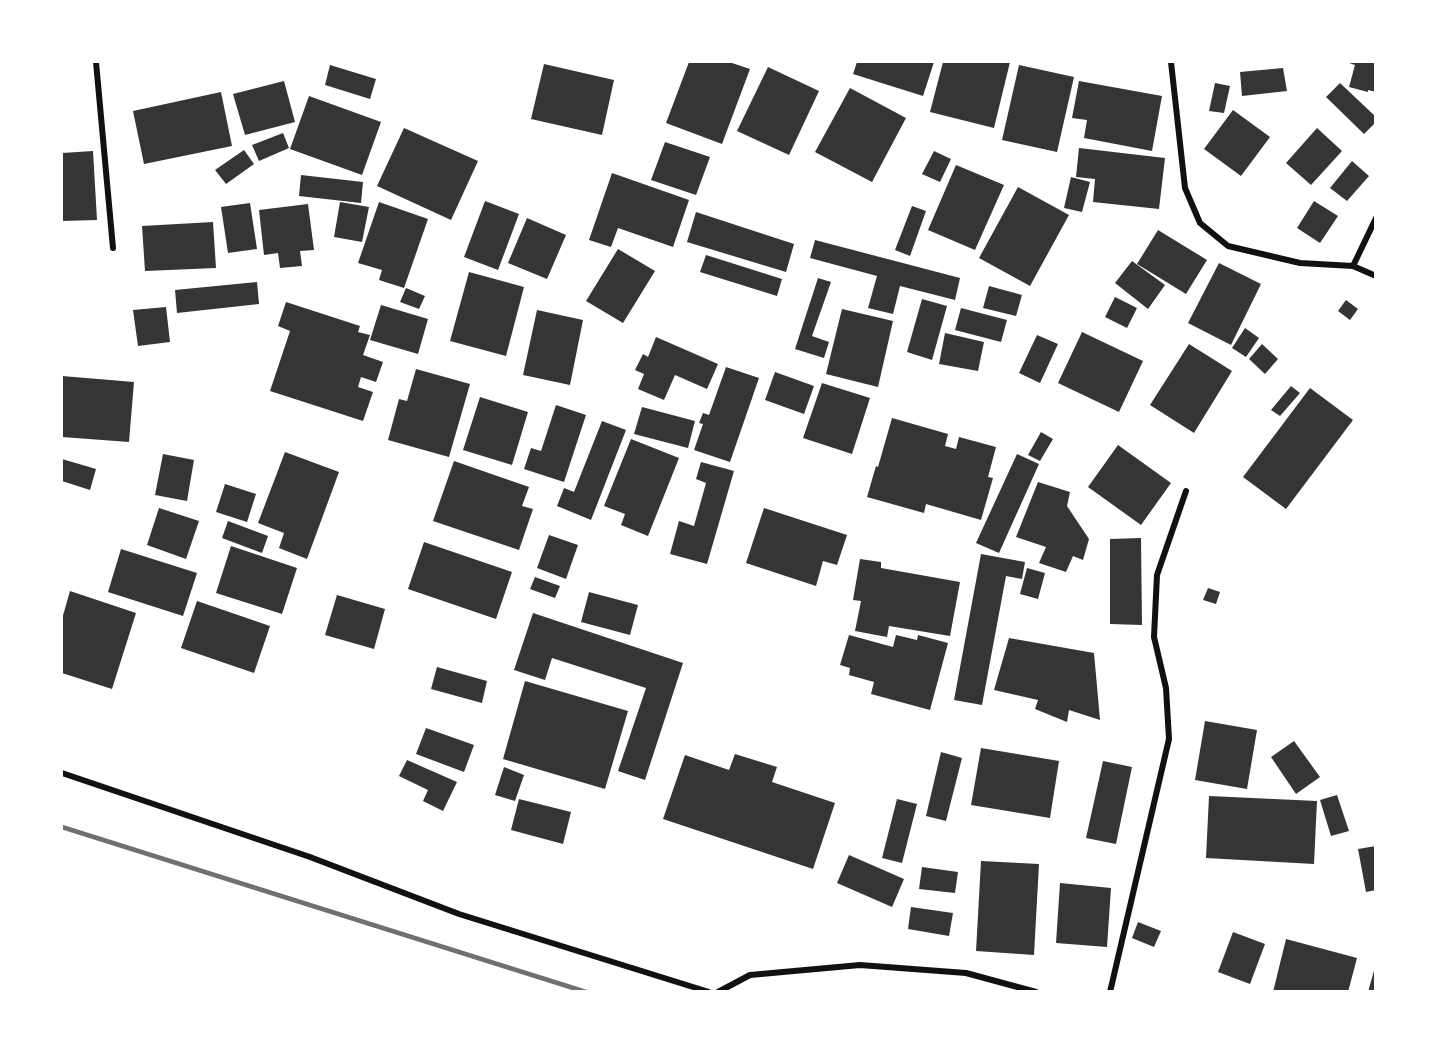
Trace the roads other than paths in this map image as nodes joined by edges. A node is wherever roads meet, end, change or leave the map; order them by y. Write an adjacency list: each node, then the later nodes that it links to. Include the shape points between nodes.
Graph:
1 (96, 62): 4 (street)
2 (1171, 62): 5 (street, via 1185,188 1200,223 1228,246 1300,263)
3 (1376, 218): 5 (street)
4 (113, 248)
5 (1353, 266): 6 (street)
6 (1376, 276)
7 (1186, 491): 12 (street, via 1157,575 1154,636 1167,688 1169,738)
8 (62, 773): 9 (street, via 310,857 459,914)
9 (709, 992)
10 (718, 992): 11 (street, via 750,975 860,965 966,973)
11 (1036, 992)
12 (1110, 992)

